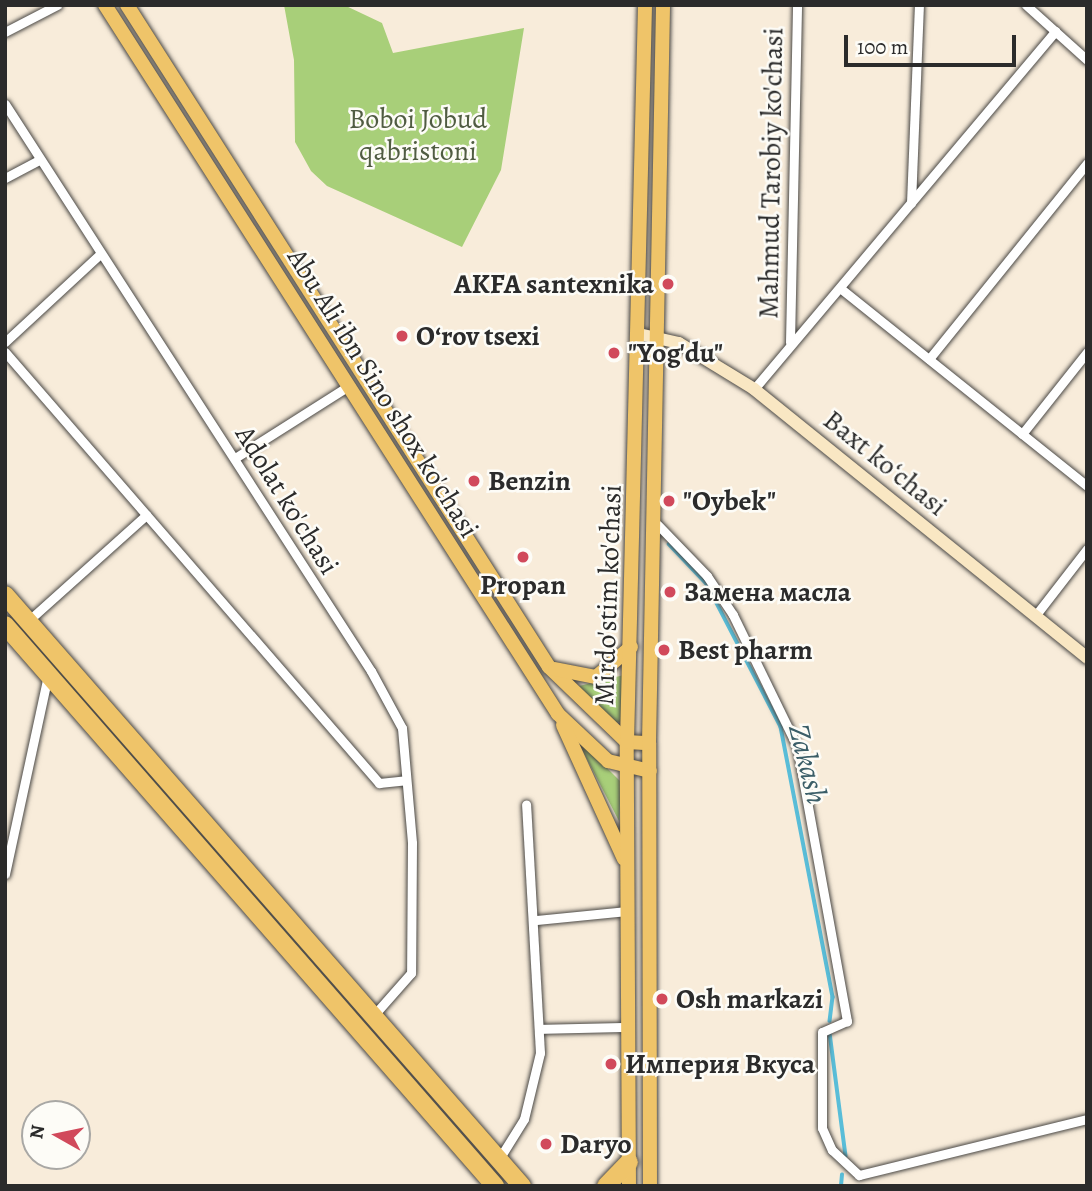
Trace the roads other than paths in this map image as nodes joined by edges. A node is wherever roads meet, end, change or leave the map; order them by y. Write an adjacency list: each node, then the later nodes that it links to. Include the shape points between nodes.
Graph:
1 (57, 5): 9 (street)
2 (105, 5): 26 (main road, Abu Ali ibn Sino shox ko'chasi)
3 (127, 5): 40 (main road, Abu Ali ibn Sino shox ko'chasi)
4 (645, 5): 19 (main road, Mirdo'stim ko'chasi)
5 (663, 5): 20 (main road, Mirdo'stim ko'chasi)
6 (797, 5): 22 (street, Mahmud Tarobiy ko'chasi)
7 (919, 5): 16 (street)
8 (1026, 5): 10 (street)
9 (5, 32)
10 (1055, 32): 11 (street); 16 (street, Mahmud Tarobiy ko'chasi)
11 (1087, 60)
12 (5, 104): 13 (street, Adolat ko'chasi)
13 (39, 160): 15 (street); 17 (street, Adolat ko'chasi)
14 (1087, 163): 25 (street)
15 (5, 178)
16 (911, 204): 18 (street, Mahmud Tarobiy ko'chasi)
17 (98, 256): 21 (street); 29 (street, Adolat ko'chasi)
18 (840, 288): 22 (street, Mahmud Tarobiy ko'chasi); 25 (street)
19 (639, 334): 20 (main road, Baxt koʻchasi); 38 (main road, Mirdo'stim ko'chasi)
20 (659, 336): 27 (main road, Baxt koʻchasi); 32 (main road, Mirdo'stim ko'chasi)
21 (5, 342)
22 (790, 342): 27 (street, Mahmud Tarobiy ko'chasi)
23 (5, 352): 31 (street)
24 (1087, 352): 28 (street)
25 (929, 359): 28 (street)
26 (350, 385): 29 (street); 42 (main road, Abu Ali ibn Sino shox ko'chasi)
27 (754, 389): 35 (main road, Baxt koʻchasi)
28 (1022, 434): 30 (street)
29 (235, 458): 47 (street, Adolat ko'chasi, via 390,705 402,728)
30 (1087, 486)
31 (146, 515): 36 (street); 47 (street, via 379,783)
32 (658, 525): 44 (main road, Mirdo'stim ko'chasi); 58 (street, via 707,576 733,615 797,746 847,1021 822,1032 822,1128 832,1150 859,1175)
33 (1087, 550): 35 (street)
34 (5, 595): 36 (highway)
35 (1035, 616): 39 (main road, Baxt koʻchasi)
36 (28, 621): 51 (highway)
37 (5, 625): 41 (highway)
38 (631, 647): 40 (main road, via 596,677); 43 (main road, Mirdo'stim ko'chasi)
39 (1087, 658)
40 (549, 667): 43 (main road, Abu Ali ibn Sino shox ko'chasi)
41 (48, 675): 50 (street); 52 (highway)
42 (558, 714): 45 (main road, Abu Ali ibn Sino shox ko'chasi, via 608,761); 49 (main road)
43 (627, 742): 44 (main road); 45 (main road, Mirdo'stim ko'chasi)
44 (649, 743): 46 (main road, Mirdo'stim ko'chasi)
45 (628, 770): 46 (main road, Abu Ali ibn Sino shox ko'chasi); 49 (main road, Mirdo'stim ko'chasi)
46 (650, 771): 65 (main road, Mirdo'stim ko'chasi)
47 (406, 780): 55 (street, Adolat ko'chasi, via 411,973)
48 (526, 804): 54 (street)
49 (628, 869): 53 (main road, Mirdo'stim ko'chasi)
50 (5, 874)
51 (270, 899): 52 (highway); 55 (highway)
52 (255, 909): 61 (highway)
53 (628, 912): 54 (street); 56 (main road, Mirdo'stim ko'chasi)
54 (536, 920): 57 (street)
55 (374, 1015): 59 (highway)
56 (629, 1027): 57 (street); 60 (main road, Mirdo'stim ko'chasi)
57 (539, 1029): 59 (street, via 524,1119)
58 (1087, 1119)
59 (499, 1159): 62 (highway)
60 (629, 1163): 63 (highway); 64 (main road, Mirdo'stim ko'chasi)
61 (495, 1186)
62 (522, 1186)
63 (606, 1186)
64 (629, 1186)
65 (650, 1186)

